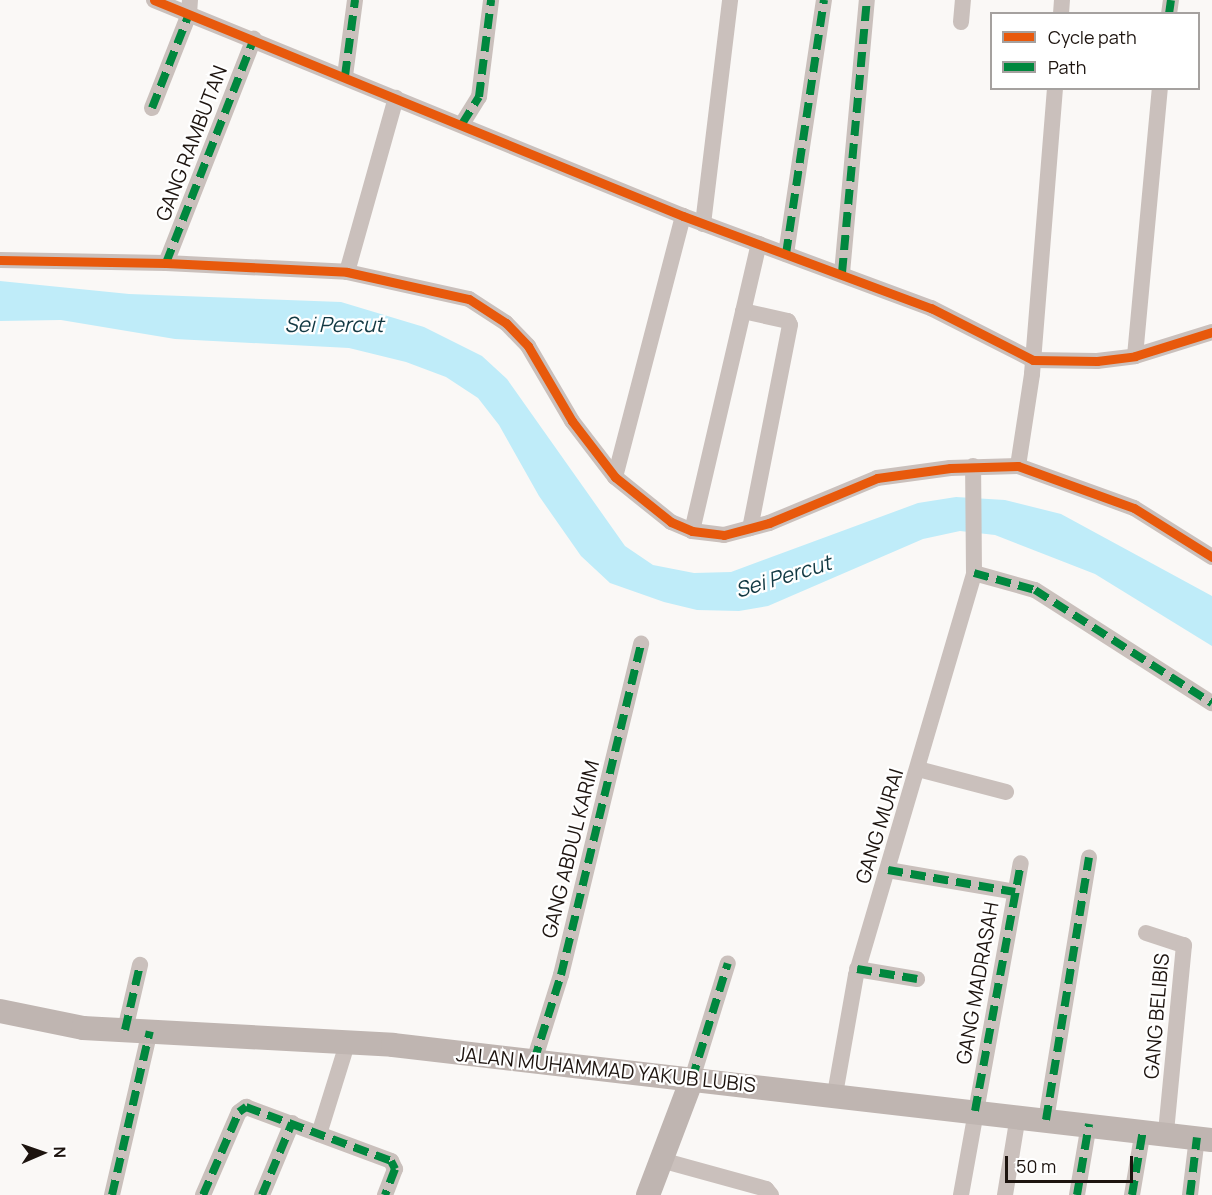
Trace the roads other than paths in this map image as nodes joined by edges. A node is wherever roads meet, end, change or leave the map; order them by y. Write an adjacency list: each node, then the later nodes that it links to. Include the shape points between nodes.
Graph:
1 (154, 0): 8 (street)
2 (355, 0): 11 (street)
3 (491, 0): 16 (street, via 479,97)
4 (730, 0): 18 (street)
5 (824, 0): 20 (street)
6 (867, 0): 24 (street)
7 (963, 0): 9 (street)
8 (189, 7): 10 (street); 15 (street)
9 (961, 22)
10 (254, 39): 11 (street); 22 (street, GANG RAMBUTAN)
11 (345, 76): 14 (street)
12 (1055, 90): 28 (street)
13 (1160, 90): 27 (street)
14 (396, 98): 16 (street); 23 (street)
15 (152, 108)
16 (462, 124): 17 (street)
17 (683, 216): 18 (street); 31 (street)
18 (703, 224): 19 (street)
19 (759, 244): 20 (street); 25 (street)
20 (786, 254): 24 (street)
21 (0, 260): 22 (street)
22 (166, 263): 23 (street)
23 (347, 272): 31 (street, via 469,299 506,323 528,346 572,421)
24 (842, 273): 28 (street, via 931,308)
25 (743, 311): 32 (street, via 788,321 790,326); 33 (street)
26 (1212, 332): 27 (street)
27 (1135, 356): 28 (street, via 1097,361)
28 (1032, 360): 29 (street)
29 (1018, 466): 30 (street); 34 (street, via 1134,508)
30 (973, 473): 32 (street, via 877,478); 35 (street, GANG MURAI)
31 (615, 477): 33 (street, via 671,522)
32 (750, 528): 33 (street, via 724,535)
33 (692, 531)
34 (1212, 557)
35 (974, 568): 37 (street, via 1035,590); 38 (street, GANG MURAI)
36 (641, 644): 53 (street, GANG ABDUL KARIM, via 561,975)
37 (1212, 703)
38 (918, 769): 39 (street); 42 (street, GANG MURAI)
39 (1006, 792)
40 (1089, 857): 58 (street)
41 (1021, 863): 43 (street, GANG MADRASAH)
42 (888, 870): 43 (street); 47 (street, GANG MURAI)
43 (1015, 892): 56 (street, GANG MADRASAH)
44 (1146, 933): 61 (street, GANG BELIBIS, via 1184,945)
45 (728, 963): 54 (street)
46 (140, 965): 50 (street)
47 (857, 969): 48 (street); 55 (street, GANG MURAI)
48 (917, 979)
49 (0, 1011): 50 (main road, JALAN MUHAMMAD YAKUB LUBIS, via 83,1028)
50 (125, 1030): 51 (main road, JALAN MUHAMMAD YAKUB LUBIS)
51 (150, 1031): 52 (main road, JALAN MUHAMMAD YAKUB LUBIS); 66 (street)
52 (348, 1041): 53 (main road, JALAN MUHAMMAD YAKUB LUBIS); 62 (street)
53 (534, 1061): 54 (main road, JALAN MUHAMMAD YAKUB LUBIS)
54 (692, 1079): 55 (main road, JALAN MUHAMMAD YAKUB LUBIS); 64 (main road)
55 (835, 1094): 56 (main road, JALAN MUHAMMAD YAKUB LUBIS)
56 (975, 1111): 57 (main road, JALAN MUHAMMAD YAKUB LUBIS); 71 (street, GANG MADRASAH)
57 (1018, 1116): 58 (main road, JALAN MUHAMMAD YAKUB LUBIS); 72 (street)
58 (1046, 1120): 60 (main road, JALAN MUHAMMAD YAKUB LUBIS)
59 (292, 1123): 62 (street); 67 (street, via 246,1107 239,1112); 68 (street)
60 (1089, 1124): 61 (main road, JALAN MUHAMMAD YAKUB LUBIS); 73 (street)
61 (1154, 1131): 63 (main road, JALAN MUHAMMAD YAKUB LUBIS); 74 (street)
62 (320, 1134): 69 (street, via 391,1161 393,1179)
63 (1205, 1139): 75 (street)
64 (661, 1160): 65 (street, via 766,1189); 70 (main road)
65 (771, 1194)
66 (112, 1195)
67 (203, 1195)
68 (262, 1195)
69 (385, 1195)
70 (648, 1195)
71 (961, 1195)
72 (1005, 1195)
73 (1077, 1195)
74 (1132, 1195)
75 (1190, 1195)

